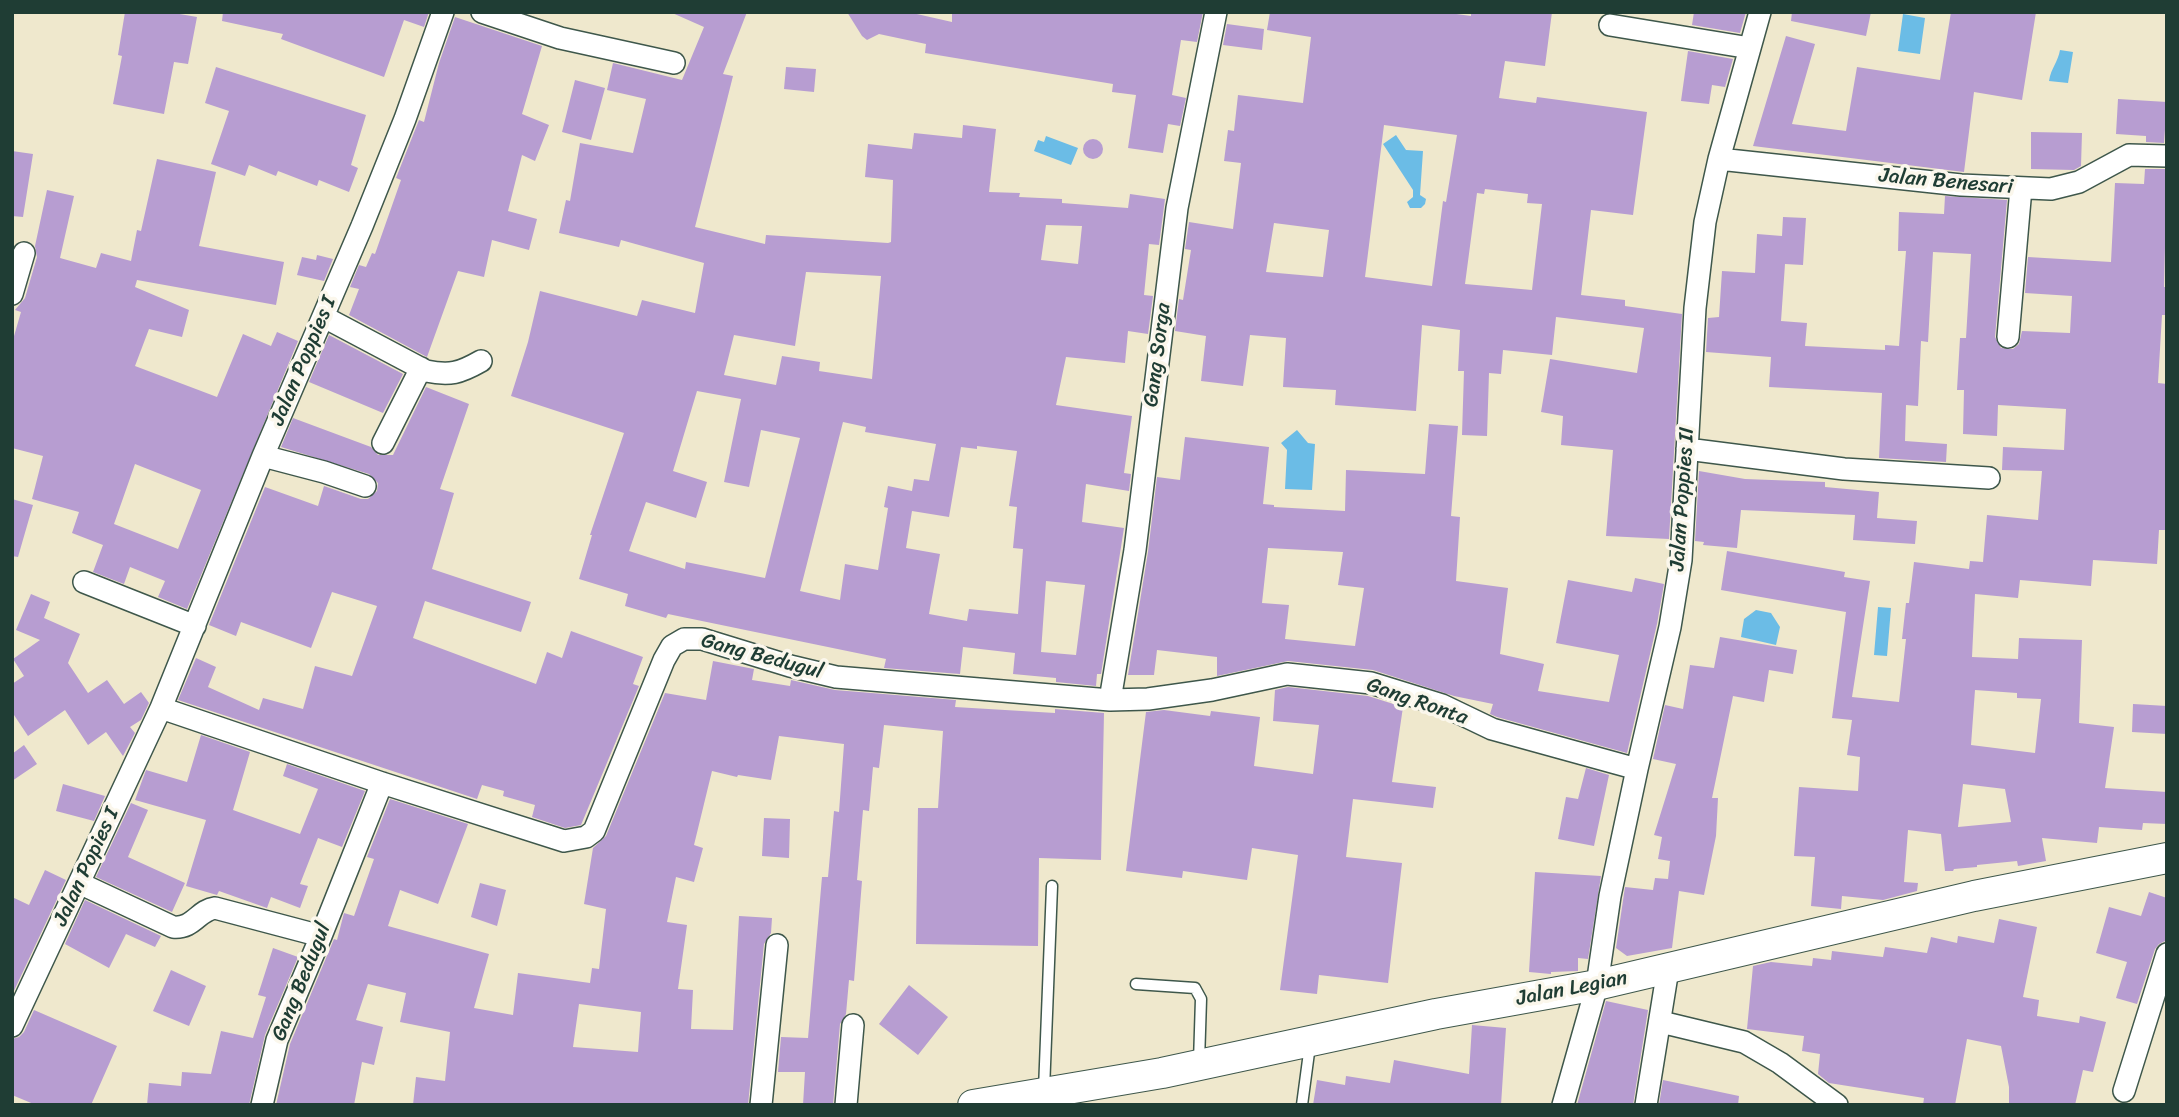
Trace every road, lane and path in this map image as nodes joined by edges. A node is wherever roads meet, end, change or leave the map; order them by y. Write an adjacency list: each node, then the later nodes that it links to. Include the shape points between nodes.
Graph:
1 (443, 12): 13 (street, Jalan Poppies I)
2 (482, 12): 7 (street, via 587,45)
3 (1216, 12): 24 (street, Gang Sorga, via 1177,208 1135,550)
4 (1760, 12): 6 (street, Jalan Poppies II)
5 (1610, 25): 6 (street)
6 (1750, 48): 9 (street, Jalan Poppies II)
7 (674, 63)
8 (2167, 156): 10 (street, Jalan Benesari, via 2129,155 2079,182 2051,189)
9 (1719, 159): 10 (street, Jalan Benesari); 18 (street, Jalan Poppies II, via 1705,222 1695,308)
10 (2021, 188): 14 (street)
11 (24, 253): 12 (street)
12 (12, 294)
13 (324, 317): 16 (street); 19 (street, Jalan Poppies I)
14 (2008, 337)
15 (481, 360): 16 (street, via 444,375)
16 (421, 368): 17 (street)
17 (383, 443)
18 (1687, 449): 20 (street, via 1844,469); 26 (street, Jalan Poppies II, via 1673,614)
19 (263, 456): 21 (street); 23 (street, Jalan Poppies I)
20 (1989, 478)
21 (365, 486)
22 (84, 582): 23 (street)
23 (195, 626): 25 (street, Jalan Poppies I)
24 (1110, 700): 26 (street, Gang Ronta, via 1212,690 1287,674 1371,683 1442,705 1492,729); 27 (street, Gang Bedugul, via 836,677 702,639 684,639 672,646 664,660 594,831 586,837 564,841)
25 (161, 708): 27 (street, Gang Bedugul); 29 (street, Jalan Popies I)
26 (1637, 769): 36 (street, Jalan Poppies II)
27 (382, 783): 31 (street, Gang Bedugul)
28 (2167, 858): 34 (main road, Jalan Legian, via 1974,896)
29 (79, 883): 31 (street, via 173,927 185,927 215,908); 39 (street, Jalan Popies I)
30 (1052, 886): 43 (lane)
31 (321, 936): 44 (street, Gang Bedugul, via 277,1040)
32 (777, 945): 45 (street)
33 (2167, 954): 42 (street)
34 (1668, 969): 36 (main road, Jalan Legian); 37 (street)
35 (1136, 984): 41 (lane, via 1195,988 1200,999)
36 (1597, 985): 40 (main road, Jalan Legian); 49 (street, Jalan Poppies II)
37 (1661, 1022): 50 (street); 51 (street, via 1744,1042)
38 (852, 1025): 46 (street)
39 (12, 1026)
40 (1311, 1040): 41 (main road, Jalan Legian); 48 (lane)
41 (1199, 1065): 43 (main road, Jalan Legian)
42 (2124, 1091)
43 (1044, 1093): 47 (main road, Jalan Legian)
44 (262, 1105)
45 (761, 1105)
46 (846, 1105)
47 (973, 1105)
48 (1302, 1105)
49 (1563, 1105)
50 (1646, 1105)
51 (1837, 1105)

